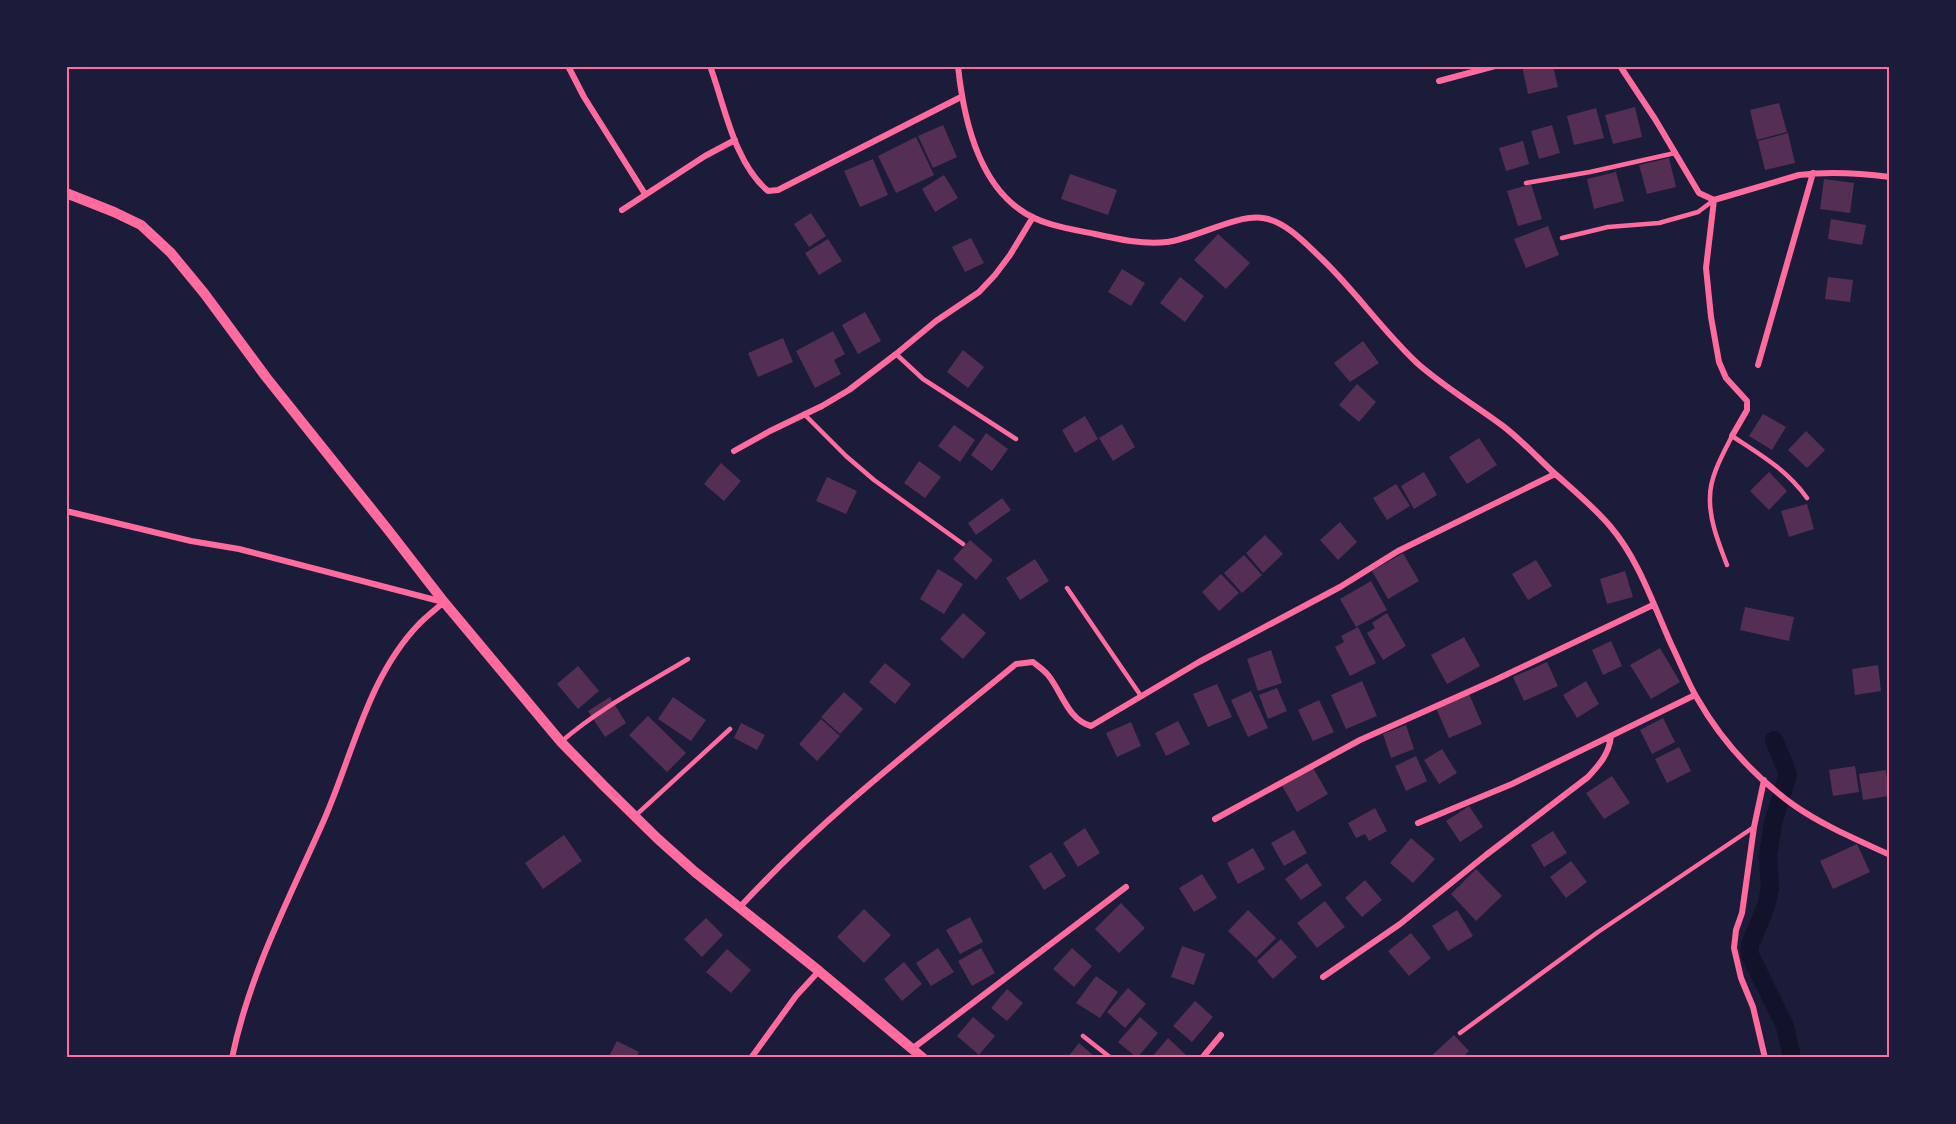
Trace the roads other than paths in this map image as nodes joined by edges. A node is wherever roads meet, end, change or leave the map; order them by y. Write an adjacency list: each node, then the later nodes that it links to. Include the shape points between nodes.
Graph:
1 (568, 66): 14 (street)
2 (710, 66): 8 (street)
3 (958, 66): 7 (street)
4 (1495, 66): 6 (street)
5 (1620, 66): 9 (street)
6 (1439, 81)
7 (962, 97): 8 (street, via 778,190 768,191 760,184); 17 (street, via 971,134 992,179 1009,201)
8 (735, 140): 14 (street)
9 (1676, 153): 12 (lane); 15 (street, via 1699,193)
10 (1813, 173): 11 (street); 15 (street); 20 (street)
11 (1890, 177)
12 (1526, 183)
13 (66, 194): 31 (street, via 141,225 171,253)
14 (645, 194): 16 (street)
15 (1714, 200): 18 (lane, via 1698,212 1659,223 1608,227); 22 (street, via 1706,268 1711,317 1719,362 1726,378 1747,401)
16 (622, 210)
17 (1033, 217): 19 (street, via 995,275); 25 (street, via 1103,236 1163,243 1244,219 1274,220 1326,262 1416,362 1507,429)
18 (1562, 238)
19 (896, 354): 21 (street, via 849,390); 23 (lane, via 923,379)
20 (1758, 365)
21 (804, 414): 24 (street); 28 (lane, via 874,480)
22 (1732, 436): 26 (lane, via 1779,466); 29 (lane, via 1710,497 1714,528)
23 (1016, 439)
24 (734, 451)
25 (1556, 474): 32 (street, via 1619,537); 35 (street, via 1398,551)
26 (1807, 498)
27 (66, 511): 31 (street, via 239,549)
28 (963, 544)
29 (1727, 565)
30 (1067, 588): 35 (lane)
31 (444, 603): 38 (street); 53 (street, via 420,623 383,674 245,1004)
32 (1653, 605): 34 (street); 41 (street, via 1360,740)
33 (688, 659): 38 (lane, via 585,721)
34 (1695, 695): 37 (street); 39 (street, via 1719,730)
35 (1141, 696): 46 (street, via 1091,726 1074,717 1034,662 1016,664 812,835)
36 (730, 729): 40 (lane)
37 (1611, 736): 42 (street, via 1512,784); 48 (street, via 1610,748 1588,777 1400,924)
38 (561, 742): 40 (street)
39 (1764, 780): 43 (street); 44 (street, via 1798,807)
40 (635, 816): 46 (street)
41 (1215, 819)
42 (1418, 823)
43 (1754, 827): 49 (lane, via 1598,932); 58 (street, via 1734,948)
44 (1890, 855)
45 (1126, 887): 52 (street)
46 (739, 908): 47 (street)
47 (819, 971): 52 (street); 54 (street)
48 (1323, 977)
49 (1460, 1033)
50 (1221, 1035): 57 (street)
51 (1083, 1036): 56 (lane)
52 (912, 1049): 55 (street)
53 (232, 1058)
54 (751, 1058)
55 (922, 1058)
56 (1112, 1058)
57 (1202, 1058)
58 (1765, 1058)

